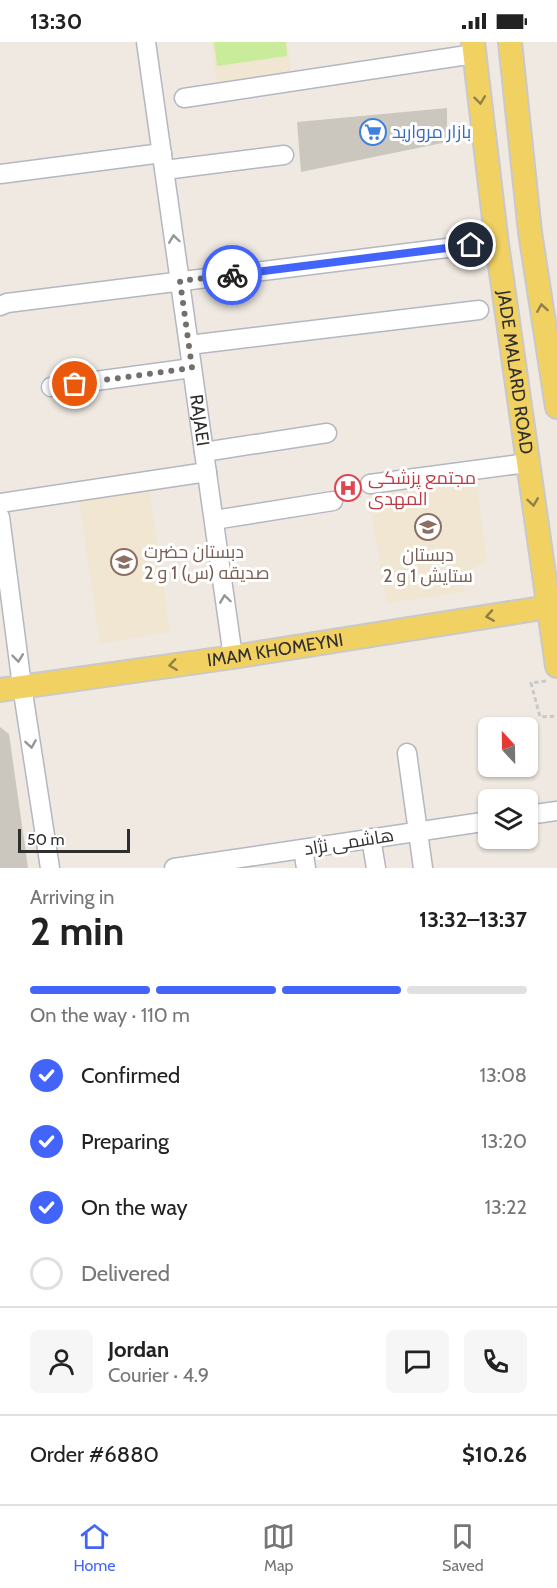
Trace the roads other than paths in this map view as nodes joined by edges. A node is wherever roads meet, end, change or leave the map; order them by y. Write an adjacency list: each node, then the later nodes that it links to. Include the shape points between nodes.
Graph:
1 (147, 42): 8 (street, RAJAEI)
2 (510, 42): 7 (main road, JADE MALARD ROAD)
3 (474, 48): 4 (street); 5 (main road, JADE MALARD ROAD, one-way to 5)
4 (184, 98)
5 (486, 150): 7 (main road, via 504,173 519,169); 11 (main road, JADE MALARD ROAD)
6 (284, 155): 8 (street)
7 (524, 159): 10 (main road, JADE MALARD ROAD)
8 (163, 162): 9 (street); 13 (street, RAJAEI, one-way to 8)
9 (0, 174)
10 (530, 232): 11 (main road, via 515,224 504,229); 18 (main road, JADE MALARD ROAD, one-way to 10)
11 (497, 244): 23 (main road, JADE MALARD ROAD)
12 (471, 245): 13 (street)
13 (180, 281): 14 (street); 16 (street, RAJAEI)
14 (0, 306)
15 (479, 310): 16 (street)
16 (189, 345): 17 (street, RAJAEI)
17 (192, 368): 19 (street); 22 (street, RAJAEI)
18 (555, 370): 20 (main road, JADE MALARD ROAD)
19 (51, 387)
20 (557, 407)
21 (327, 433): 22 (street)
22 (204, 452): 24 (street, RAJAEI)
23 (527, 463): 25 (street); 30 (main road, JADE MALARD ROAD, one-way to 30)
24 (207, 472): 27 (street); 29 (street, RAJAEI)
25 (370, 484)
26 (333, 501): 29 (street)
27 (0, 503)
28 (0, 518): 31 (street)
29 (214, 520): 32 (street, RAJAEI, one-way to 29)
30 (548, 607): 32 (main road, IMAM KHOMEYNI, one-way to 32); 33 (main road, JADE MALARD ROAD)
31 (6, 615): 34 (street, one-way to 34)
32 (233, 657): 34 (main road, IMAM KHOMEYNI, one-way to 34)
33 (553, 673)
34 (11, 688): 42 (street, one-way to 42)
35 (407, 753): 39 (street)
36 (557, 811): 37 (street)
37 (538, 814)
38 (478, 823): 39 (street, هاشمی نژاد)
39 (418, 832): 40 (street, هاشمی نژاد); 46 (street)
40 (371, 838): 41 (street, هاشمی نژاد); 45 (street)
41 (303, 849): 43 (street, هاشمی نژاد); 44 (street)
42 (50, 868)
43 (174, 868)
44 (306, 868)
45 (376, 868)
46 (423, 868)

